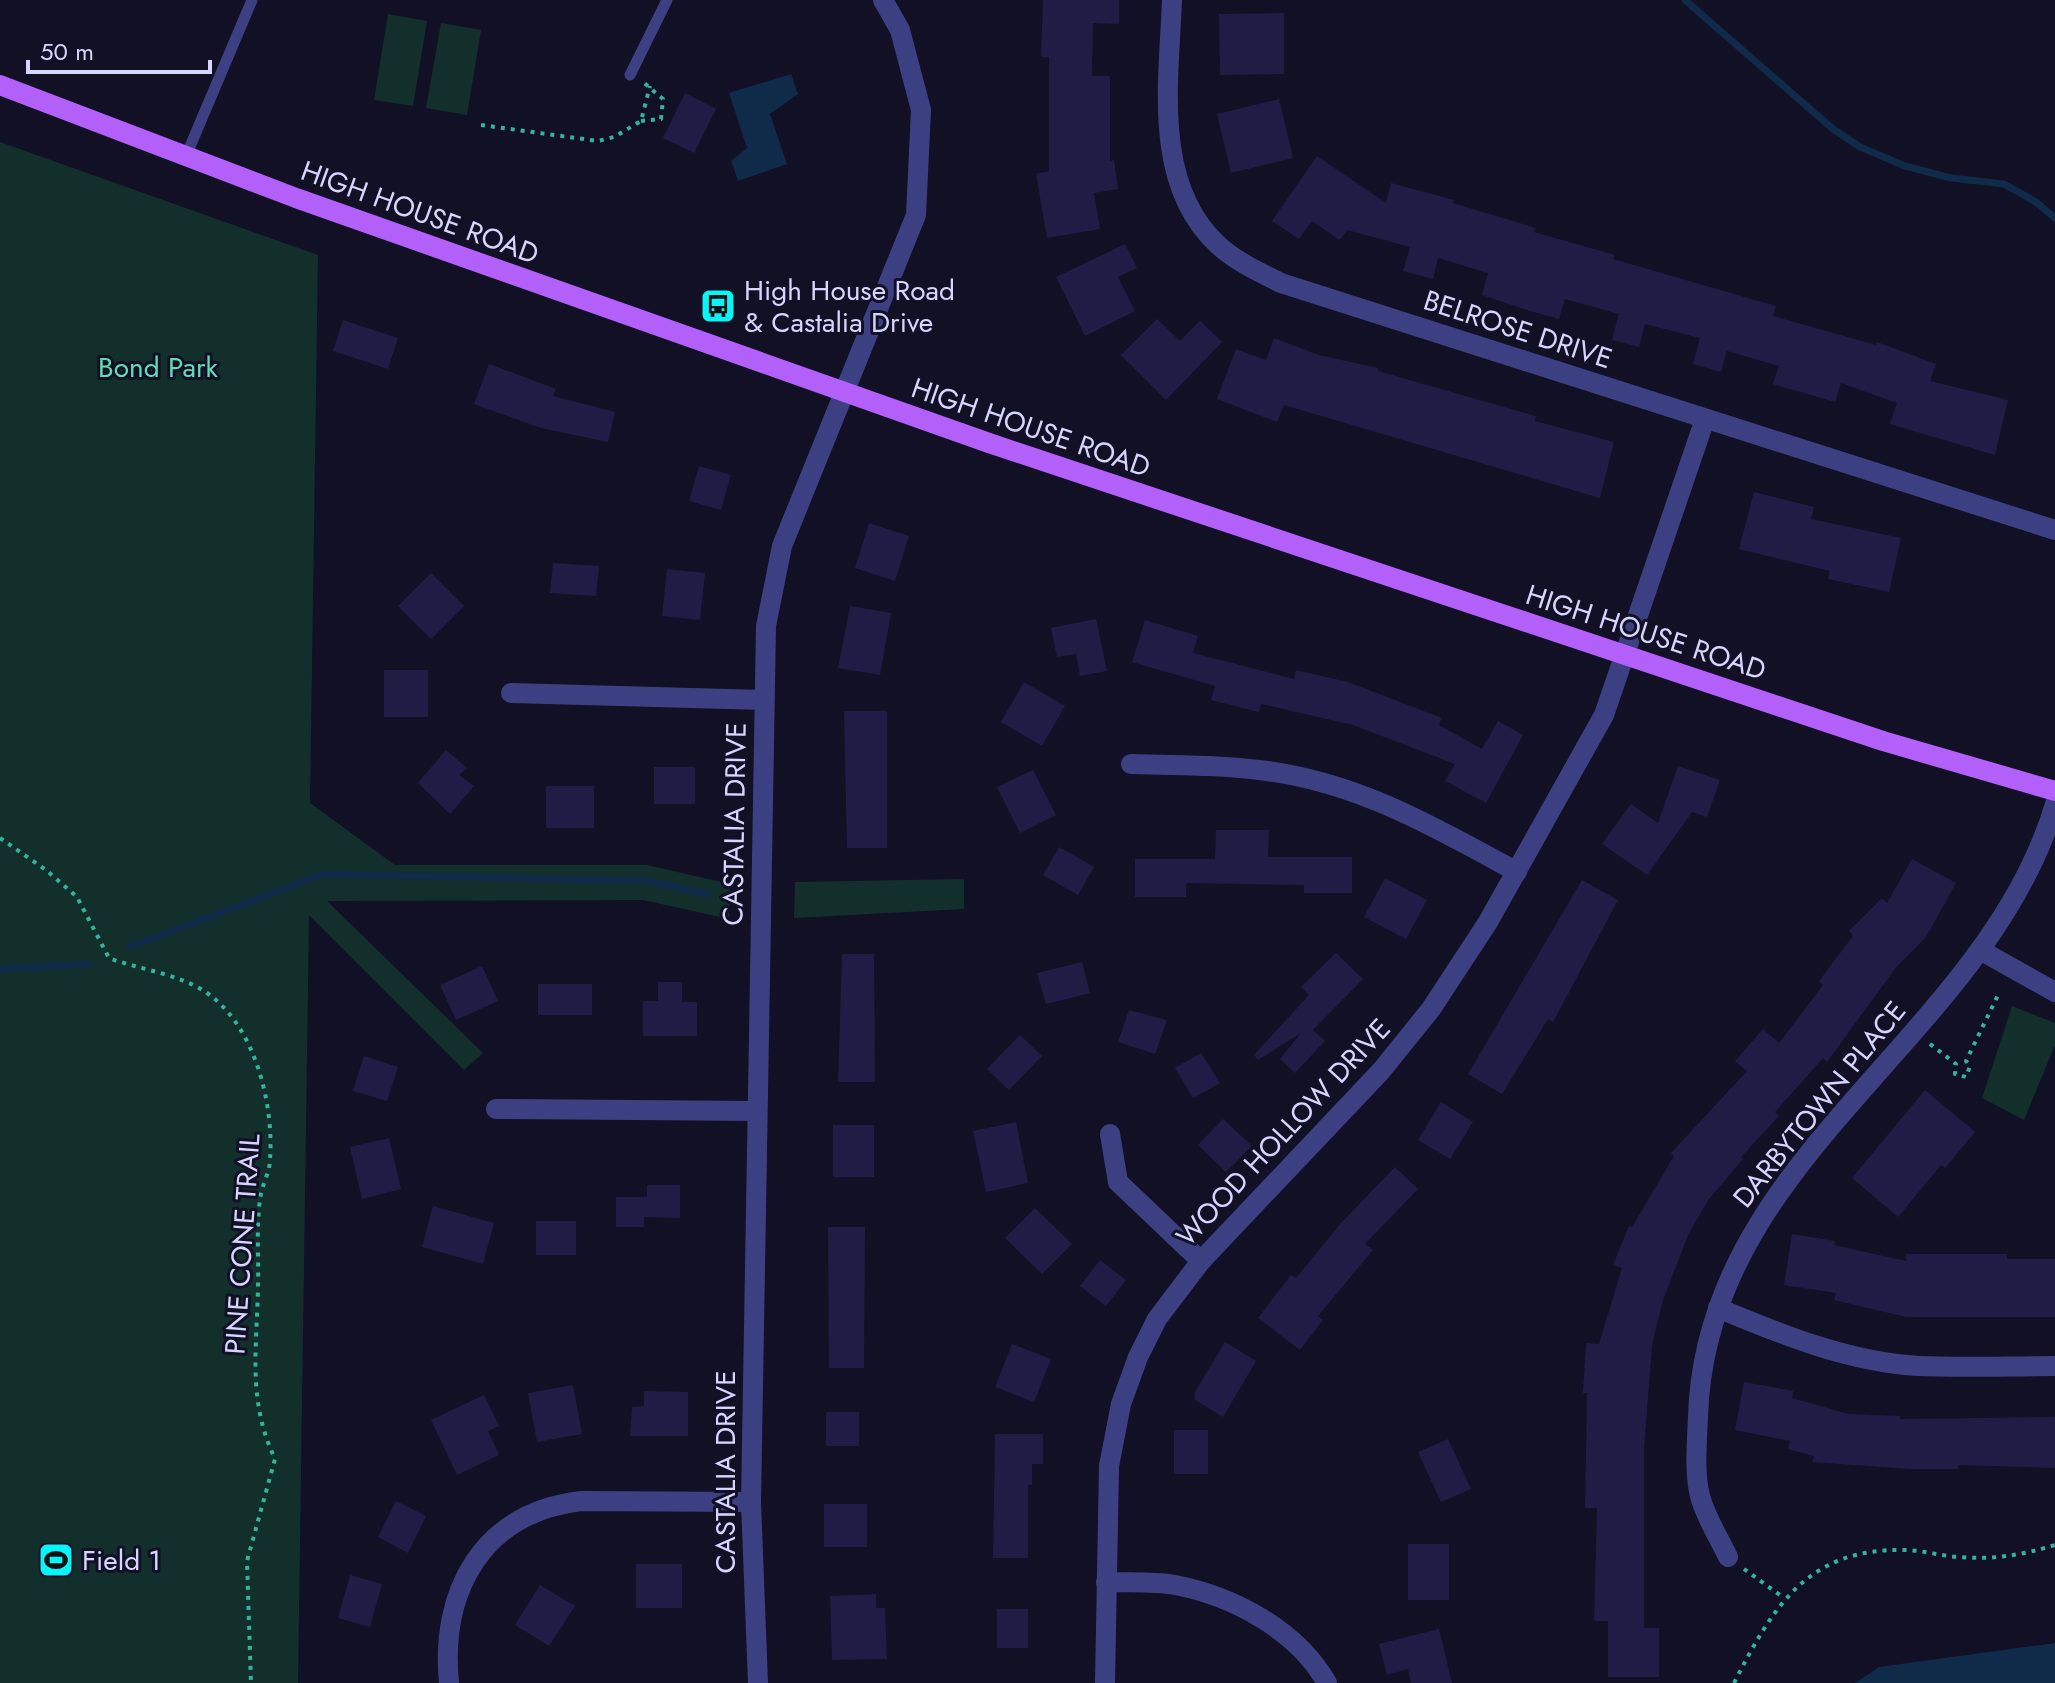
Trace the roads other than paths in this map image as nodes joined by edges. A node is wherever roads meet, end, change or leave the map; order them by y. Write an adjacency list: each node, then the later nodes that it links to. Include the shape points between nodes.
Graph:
1 (252, 0): 7 (lane)
2 (667, 0): 5 (lane)
3 (883, 0): 8 (street, CASTALIA DRIVE, via 900,30 921,110 916,215)
4 (1172, 0): 9 (street, BELROSE DRIVE, via 1173,162 1193,213 1226,252 1281,283)
5 (630, 75)
6 (0, 85): 7 (main road, HIGH HOUSE ROAD)
7 (186, 156): 8 (main road, HIGH HOUSE ROAD)
8 (845, 392): 11 (main road, HIGH HOUSE ROAD); 13 (street, CASTALIA DRIVE, via 782,546 772,586)
9 (1705, 419): 10 (street, BELROSE DRIVE); 11 (street, WOOD HOLLOW DRIVE)
10 (2055, 530)
11 (1627, 656): 15 (main road, HIGH HOUSE ROAD, via 1883,741); 17 (street, WOOD HOLLOW DRIVE, via 1604,715)
12 (511, 693): 13 (street)
13 (764, 700): 21 (street, CASTALIA DRIVE)
14 (1131, 764): 17 (street, via 1268,771 1341,788 1427,822)
15 (2055, 791)
16 (2055, 804): 18 (street, DARBYTOWN PLACE, via 2016,898)
17 (1517, 872): 23 (street, WOOD HOLLOW DRIVE, via 1459,969 1381,1071)
18 (1980, 950): 19 (street); 24 (street, DARBYTOWN PLACE, via 1782,1188 1736,1260)
19 (2055, 992)
20 (496, 1109): 21 (street)
21 (757, 1111): 26 (street, CASTALIA DRIVE)
22 (1110, 1134): 23 (street, via 1118,1182)
23 (1201, 1261): 28 (street, WOOD HOLLOW DRIVE, via 1157,1319 1121,1404 1109,1466)
24 (1718, 1308): 25 (street, via 1791,1338 1884,1362); 27 (street, DARBYTOWN PLACE, via 1700,1370 1697,1444 1700,1496)
25 (2055, 1366)
26 (751, 1502): 29 (street, via 581,1501 561,1503 512,1524 470,1567 458,1590 446,1647); 30 (street, CASTALIA DRIVE)
27 (1728, 1557)
28 (1106, 1582): 31 (street, WOOD HOLLOW DRIVE); 32 (street, via 1173,1584 1240,1606 1285,1636)
29 (449, 1683)
30 (758, 1683)
31 (1105, 1683)
32 (1327, 1683)

